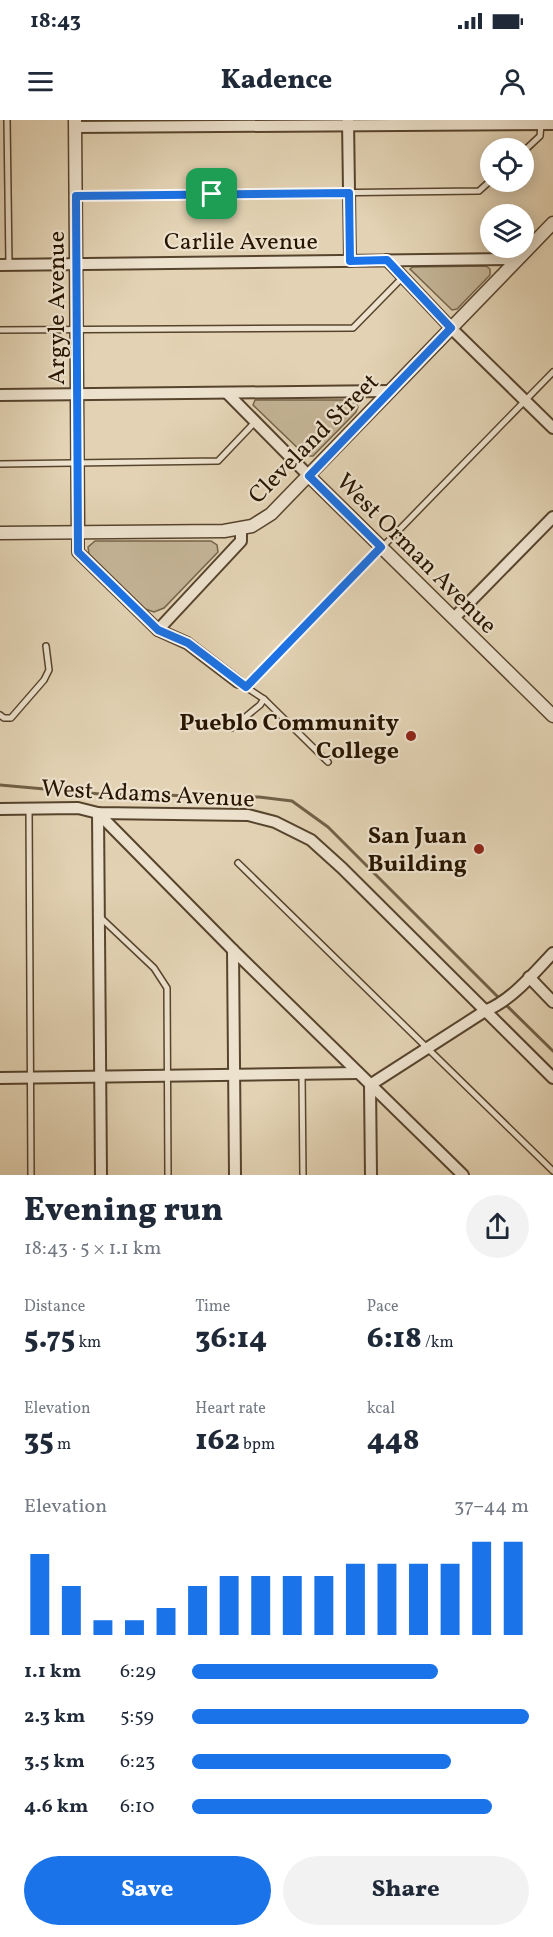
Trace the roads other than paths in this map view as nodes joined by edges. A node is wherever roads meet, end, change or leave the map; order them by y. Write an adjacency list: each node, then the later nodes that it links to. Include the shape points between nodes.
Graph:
1 (7, 120): 15 (lane)
2 (348, 122): 3 (street); 4 (street); 8 (street)
3 (75, 123): 9 (street, Argyle Avenue)
4 (541, 123): 5 (street); 6 (lane, via 540,136)
5 (553, 124)
6 (534, 142)
7 (480, 190): 8 (lane)
8 (349, 193): 9 (lane); 13 (street)
9 (76, 196): 14 (street, Argyle Avenue)
10 (553, 223): 11 (street, Cleveland Street)
11 (518, 259): 12 (street, Carlile Avenue); 17 (street, Cleveland Street)
12 (387, 260): 13 (street, Carlile Avenue); 16 (street)
13 (350, 261): 14 (street, Carlile Avenue)
14 (77, 263): 15 (street, Carlile Avenue); 18 (street, Argyle Avenue)
15 (5, 264)
16 (402, 278): 17 (street); 18 (lane, via 353,328)
17 (451, 328): 21 (street, Cleveland Street); 25 (street)
18 (77, 329): 19 (lane); 23 (street, Argyle Avenue)
19 (0, 330)
20 (553, 372): 25 (lane)
21 (389, 391): 22 (street); 30 (street, Cleveland Street)
22 (227, 393): 23 (street); 26 (street, West Orman Avenue)
23 (77, 394): 24 (street); 28 (street, Argyle Avenue)
24 (0, 395)
25 (525, 401): 27 (street); 35 (lane)
26 (256, 421): 28 (lane, via 218,462); 30 (street, West Orman Avenue)
27 (553, 428)
28 (78, 463): 29 (lane); 33 (street, Argyle Avenue)
29 (0, 464)
30 (309, 476): 32 (street, Cleveland Street, via 262,521); 35 (street, West Orman Avenue)
31 (553, 517): 36 (street)
32 (241, 529): 33 (street); 37 (street, Cleveland Street, via 241,541)
33 (78, 532): 34 (street); 37 (street, via 78,552)
34 (0, 533)
35 (381, 547): 36 (street, West Orman Avenue); 39 (lane)
36 (454, 618): 42 (street, West Orman Avenue)
37 (158, 630): 39 (street, via 188,643)
38 (46, 646): 41 (lane, via 49,670 44,680 11,718)
39 (242, 685): 40 (lane)
40 (264, 699): 43 (lane); 44 (lane)
41 (0, 715)
42 (553, 716)
43 (232, 728)
44 (328, 762)
45 (0, 809): 46 (street, West Adams Avenue)
46 (29, 809): 47 (street, West Adams Avenue, via 78,808); 61 (lane)
47 (98, 813): 49 (street); 50 (street); 54 (street, West Adams Avenue, via 248,815 275,822 311,840)
48 (238, 863): 55 (lane)
49 (99, 916): 59 (lane, via 165,982); 60 (street)
50 (233, 950): 56 (street); 57 (street)
51 (553, 953): 52 (street)
52 (529, 977): 53 (street); 54 (street)
53 (553, 1002)
54 (490, 1009): 55 (street); 63 (street, West Adams Avenue)
55 (428, 1048): 64 (street); 65 (lane)
56 (358, 1073): 58 (street); 64 (street)
57 (234, 1074): 58 (street); 59 (street); 69 (street)
58 (302, 1074): 70 (lane)
59 (168, 1075): 60 (street); 68 (lane)
60 (100, 1076): 61 (street); 67 (street)
61 (30, 1077): 62 (street); 66 (lane)
62 (0, 1078)
63 (553, 1078)
64 (370, 1085): 71 (street); 72 (street)
65 (553, 1171)
66 (31, 1175)
67 (101, 1175)
68 (168, 1175)
69 (235, 1175)
70 (303, 1175)
71 (371, 1175)
72 (463, 1175)

